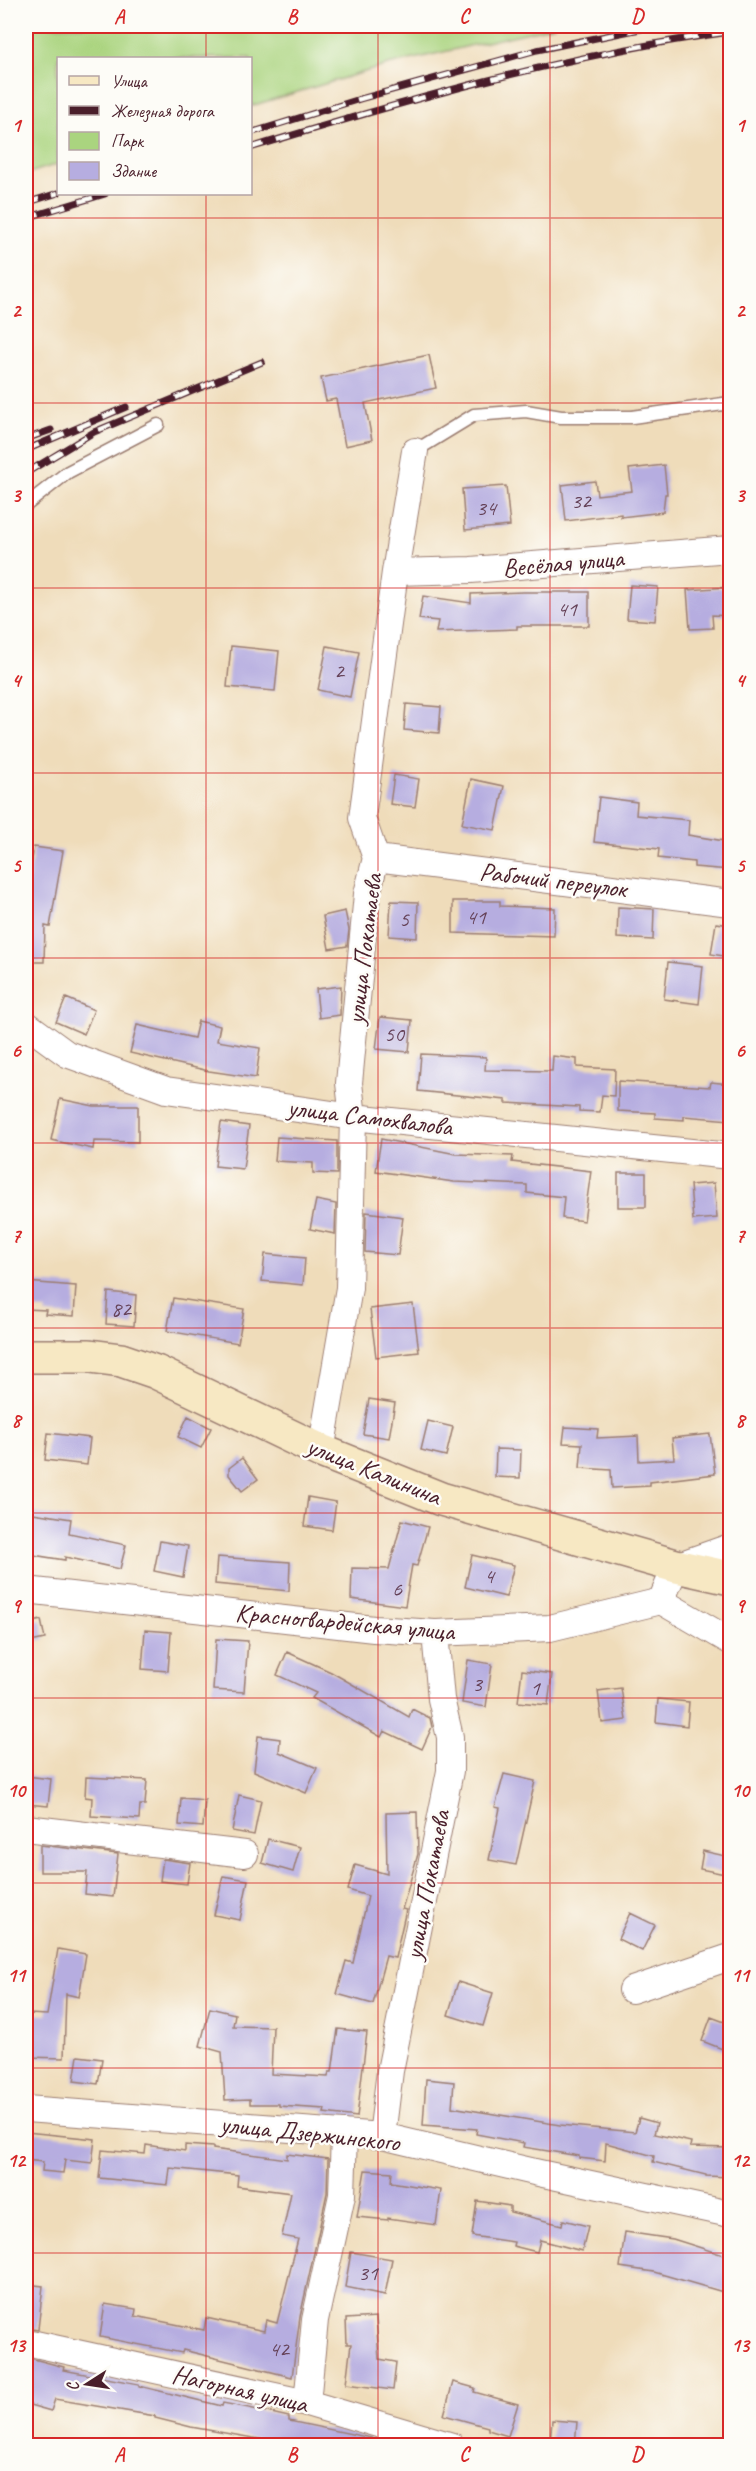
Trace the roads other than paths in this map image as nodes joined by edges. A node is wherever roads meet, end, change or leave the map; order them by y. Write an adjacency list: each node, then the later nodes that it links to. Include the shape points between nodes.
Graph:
1 (730, 403): 3 (lane, via 632,417 561,417 526,411 474,415)
2 (158, 425): 4 (lane, via 68,472)
3 (415, 451): 6 (street, улица Покатаева)
4 (26, 505)
5 (730, 549): 6 (street, Весёлая улица, via 471,570)
6 (395, 572): 7 (street, улица Покатаева, via 362,818)
7 (375, 858): 8 (street, Рабочий переулок); 10 (street, улица Покатаева, via 367,894 349,1083)
8 (730, 903)
9 (26, 1024): 10 (street, улица Самохвалова, via 67,1054 166,1090)
10 (353, 1117): 11 (street, улица Самохвалова); 13 (street, улица Покатаева, via 349,1288)
11 (730, 1156)
12 (26, 1356): 13 (main road, улица Калинина, via 121,1360 156,1372)
13 (321, 1451): 15 (main road, улица Калинина, via 441,1499)
14 (730, 1547): 15 (street)
15 (676, 1566): 16 (main road, улица Калинина); 18 (street)
16 (730, 1578)
17 (26, 1590): 19 (street, Красногвардейская улица)
18 (662, 1601): 19 (street, Красногвардейская улица, via 550,1628); 20 (street)
19 (435, 1633): 27 (street, улица Покатаева, via 441,1699 450,1737 450,1771 390,2071)
20 (730, 1641)
21 (26, 1828): 22 (street)
22 (245, 1854)
23 (730, 1957): 24 (street)
24 (632, 1990)
25 (26, 2109): 26 (street, улица Дзержинского)
26 (344, 2133): 27 (street, улица Дзержинского); 30 (street, via 342,2195 315,2320)
27 (382, 2136): 28 (street, улица Дзержинского)
28 (730, 2214)
29 (26, 2342): 30 (street, Нагорная улица)
30 (307, 2403): 31 (street, Нагорная улица)
31 (452, 2445)

